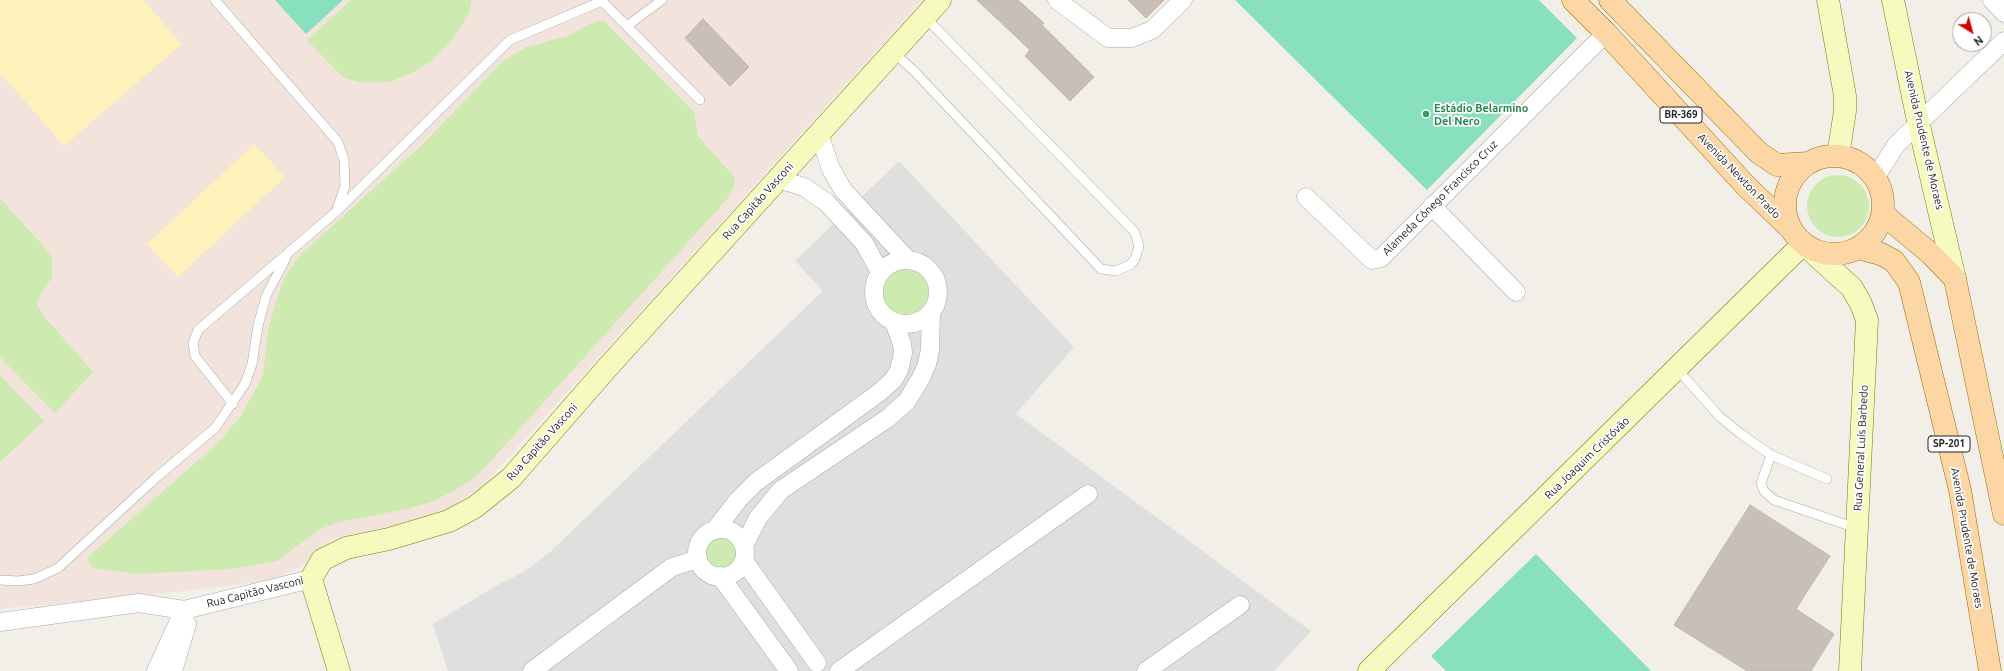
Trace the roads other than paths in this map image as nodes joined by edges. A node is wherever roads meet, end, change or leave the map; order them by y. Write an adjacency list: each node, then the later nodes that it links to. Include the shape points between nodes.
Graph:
1 (215, 0): 28 (lane, via 338,142 344,160 345,186)
2 (601, 0): 14 (lane); 28 (lane, via 510,40)
3 (662, 0): 14 (lane)
4 (940, 0): 13 (street, Rua Capitão Vasconi)
5 (1057, 0): 6 (street, via 1108,38 1132,38 1152,30)
6 (1183, 0)
7 (1573, 0): 15 (main road, Avenida Newton Prado / BR-369)
8 (1610, 0): 21 (main road, BR-369, via 1758,153 1777,165)
9 (1828, 0): 21 (street, via 1845,96 1845,111)
10 (1893, 0): 19 (street, Avenida Prudente de Moraes)
11 (1992, 0): 12 (street)
12 (2004, 13)
13 (925, 17): 17 (street, Rua Capitão Vasconi); 17 (lane, via 1131,228 1138,246 1135,259 1116,271 1101,269 914,71)
14 (627, 26): 18 (lane)
15 (1606, 33): 27 (street, Alameda Cônego Francisco Cruz); 31 (main road, Avenida Newton Prado / BR-369, via 1746,186)
16 (2004, 41): 19 (street)
17 (892, 51): 20 (street, Rua Capitão Vasconi)
18 (700, 100)
19 (1918, 121): 22 (street, via 1896,145); 37 (street, Avenida Prudente de Moraes)
20 (819, 134): 23 (street, Rua Capitão Vasconi); 24 (street, via 831,169)
21 (1823, 158): 22 (main road, BR-369, via 1853,159 1866,167); 31 (main road, via 1797,173 1784,199 1785,214)
22 (1875, 178): 29 (main road, BR-369, via 1881,189)
23 (778, 179): 26 (street, via 804,187); 53 (street, Rua Capitão Vasconi, via 511,478 475,507 449,521 389,539 346,548 322,560)
24 (843, 190): 26 (street); 30 (street)
25 (1306, 198): 27 (street, Alameda Cônego Francisco Cruz, via 1372,260 1381,258)
26 (826, 202): 32 (street)
27 (1432, 206): 38 (street)
28 (337, 211): 34 (lane)
29 (1883, 214): 33 (main road, via 1870,239); 37 (main road, via 1926,248)
30 (878, 229): 32 (street); 35 (street)
31 (1800, 240): 33 (main road, via 1820,253 1846,253); 41 (street, Rua Joaquim Cristóvão); 48 (street, Rua General Luís Barbedo, via 1852,288 1867,320)
32 (864, 242): 36 (street)
33 (1858, 248): 70 (main road, Avenida Prudente de Moraes / SP-201, via 1881,254 1894,261 1909,282 1960,490)
34 (292, 249): 42 (lane, via 278,270 266,296 252,364 245,384); 42 (lane, via 198,330 193,343 195,356)
35 (907, 260): 36 (street, via 897,261); 39 (street, via 917,261 926,266 937,283 936,303)
36 (880, 272): 40 (street, via 875,281 874,301 885,318)
37 (1955, 279): 45 (main road, Avenida Prudente de Moraes)
38 (1516, 292)
39 (931, 312): 40 (street, via 924,319 914,323); 50 (street, via 927,364 922,378 907,401 888,418 781,490 758,518)
40 (894, 322): 49 (street, via 902,344 902,353 894,379 880,392 756,482)
41 (1677, 369): 43 (lane, via 1720,417); 68 (street, Rua Joaquim Cristóvão)
42 (233, 404): 54 (lane, via 215,428 158,476 58,568 34,579)
43 (1772, 455): 44 (lane); 48 (lane, via 1761,483 1764,492 1774,500)
44 (1827, 479)
45 (2000, 481): 47 (main road, Avenida Prudente de Moraes)
46 (1088, 494): 66 (street)
47 (2004, 514)
48 (1856, 528): 69 (street, Rua General Luís Barbedo)
49 (715, 530): 50 (street, via 722,529 736,534); 51 (street, via 708,533 699,544)
50 (744, 553): 52 (street, via 734,572); 58 (street)
51 (698, 559): 52 (street, via 707,571); 62 (street, via 672,567)
52 (720, 576): 63 (street)
53 (311, 579): 56 (street, Rua Capitão Vasconi); 61 (street)
54 (0, 580)
55 (1240, 605): 67 (street)
56 (188, 608): 57 (street, Rua Capitão Vasconi, via 139,603); 59 (street); 60 (street)
57 (0, 622)
58 (817, 663): 64 (street, via 810,663); 65 (street, via 824,664)
59 (156, 671)
60 (173, 671)
61 (339, 671)
62 (532, 671)
63 (789, 671)
64 (799, 671)
65 (834, 671)
66 (839, 671)
67 (1146, 671)
68 (1369, 671)
69 (1850, 671)
70 (1990, 671)

